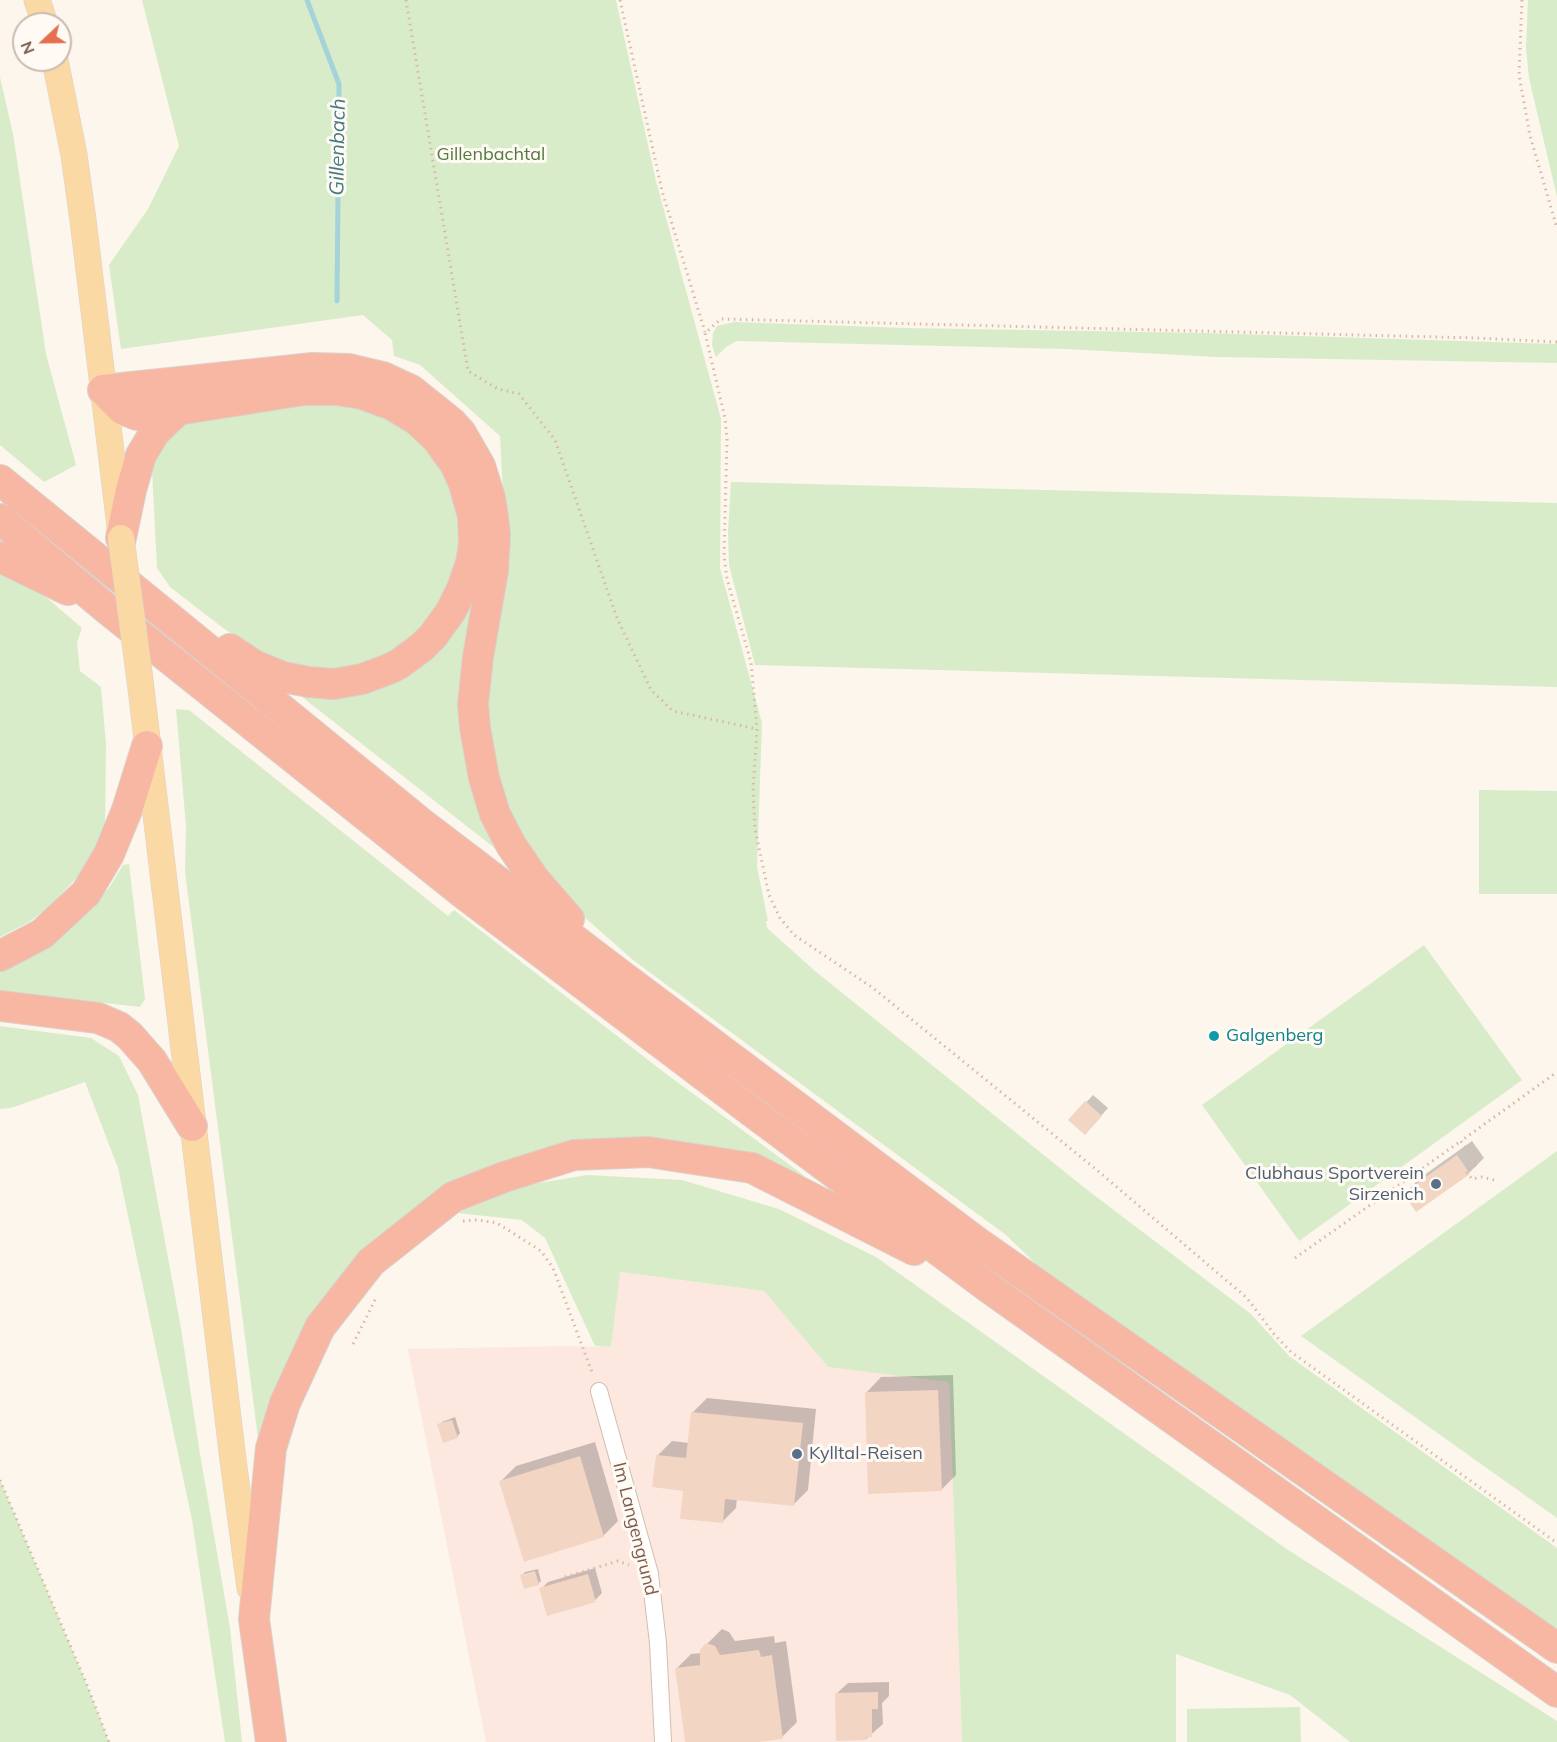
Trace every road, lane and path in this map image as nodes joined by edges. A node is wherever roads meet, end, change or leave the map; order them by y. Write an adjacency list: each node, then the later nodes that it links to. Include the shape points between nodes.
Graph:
1 (406, 0): 16 (path, via 468,371 498,389 519,394 555,440 617,618 651,690 673,711)
2 (620, 0): 6 (path, via 662,191)
3 (1522, 0): 5 (path, via 1519,75 1530,136)
4 (57, 72): 8 (main road, via 82,209)
5 (1557, 228)
6 (705, 333): 7 (path, via 721,319); 16 (path, via 727,439 727,579 751,662)
7 (1557, 342)
8 (103, 390): 9 (highway, via 129,413 146,416); 12 (main road); 19 (highway, via 313,368 349,369 403,386 427,401 461,433 480,466 494,516 493,571 473,704 489,797 511,845 529,872)
9 (177, 411): 12 (highway, via 155,432 141,455); 14 (highway, via 322,390 378,399 417,420 455,464 473,516 471,563 451,611 433,636 399,664 350,682 309,682 254,665)
10 (0, 480): 14 (highway)
11 (0, 519): 15 (highway)
12 (121, 538): 17 (main road, bridge)
13 (0, 557): 15 (highway)
14 (97, 560): 19 (highway, via 421,823)
15 (107, 609): 28 (highway, via 464,894)
16 (757, 729): 32 (path, via 753,791 762,870 780,918 794,935 873,988 1098,1171 1247,1298 1291,1352)
17 (147, 746): 18 (highway, via 109,854 86,893 42,934); 22 (main road)
18 (0, 956)
19 (618, 973): 36 (highway, via 977,1242)
20 (0, 1006): 22 (highway, via 98,1018 119,1028 152,1060)
21 (1557, 1072): 23 (path)
22 (192, 1126): 35 (main road)
23 (1461, 1141): 24 (path, via 1477,1164 1466,1171 1472,1179); 26 (path)
24 (1494, 1180)
25 (459, 1221): 30 (path, via 497,1223 541,1251 554,1268)
26 (1295, 1258)
27 (381, 1288): 29 (path)
28 (989, 1288): 35 (highway, via 752,1168 710,1160 648,1152 574,1155 453,1197 371,1262 320,1327 285,1403 271,1448); 37 (highway)
29 (353, 1344)
30 (599, 1391): 33 (street, Im Langengrund)
31 (0, 1480): 38 (path)
32 (1557, 1543)
33 (650, 1574): 34 (path, via 618,1561); 40 (street, Im Langengrund)
34 (566, 1577)
35 (254, 1619): 39 (highway)
36 (1557, 1648)
37 (1557, 1692)
38 (109, 1742)
39 (271, 1742)
40 (663, 1742)

